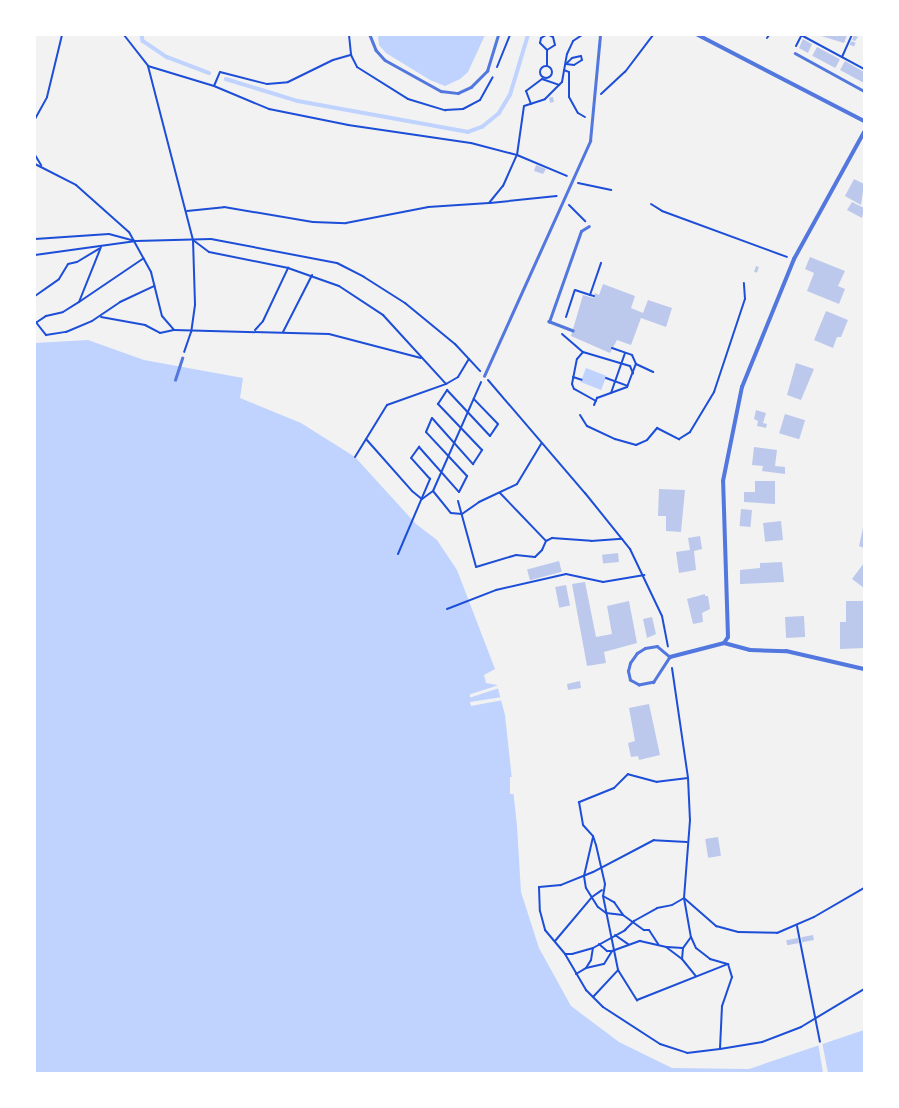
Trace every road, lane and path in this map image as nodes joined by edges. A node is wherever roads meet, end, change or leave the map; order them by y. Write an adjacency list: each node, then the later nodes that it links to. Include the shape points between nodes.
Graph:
1 (62, 35): 28 (path, via 53,79)
2 (124, 35): 17 (path)
3 (370, 35): 4 (lane, via 376,50 385,60 441,91 458,93 472,86 486,71)
4 (498, 35)
5 (548, 35): 12 (path, via 541,38 540,43); 12 (path, via 553,37 555,45)
6 (582, 35): 16 (path, via 573,40)
7 (600, 35): 25 (lane)
8 (653, 35): 25 (path, via 625,72)
9 (700, 35): 29 (street)
10 (801, 35): 13 (path, via 793,52); 15 (path)
11 (852, 35): 15 (path)
12 (547, 50): 18 (path)
13 (795, 53): 24 (lane)
14 (351, 55): 23 (path, via 333,60 288,82 267,84 220,72)
15 (842, 57): 19 (path)
16 (566, 62): 16 (path, via 581,56 582,60 571,66); 20 (path)
17 (148, 66): 23 (path); 41 (path, via 150,83)
18 (547, 66): 21 (path, via 553,72); 21 (path, via 540,71 543,77)
19 (864, 69)
20 (564, 70): 22 (path); 27 (path, via 569,72 569,97 578,113 583,117)
21 (548, 79): 22 (path); 26 (path, via 542,79 526,91)
22 (559, 85): 26 (path, via 545,99)
23 (214, 86): 32 (path, via 269,109 348,125 471,143)
24 (864, 91)
25 (595, 100): 27 (lane)
26 (531, 104): 32 (path, via 524,106)
27 (594, 118): 35 (lane, via 590,141)
28 (35, 119)
29 (864, 122)
30 (864, 132): 49 (street)
31 (35, 155): 34 (path)
32 (517, 155): 35 (path); 39 (path, via 503,186)
33 (35, 164): 34 (path)
34 (42, 166): 45 (path, via 76,185)
35 (572, 180): 36 (path); 37 (lane)
36 (611, 190)
37 (565, 195): 38 (lane); 39 (path)
38 (562, 202): 42 (path, via 573,207); 78 (lane)
39 (489, 203): 41 (path, via 428,207 346,223 313,222 224,208)
40 (651, 204): 49 (path, via 662,211)
41 (187, 211): 44 (path)
42 (590, 226): 62 (lane, via 581,231 548,322)
43 (35, 239): 45 (path, via 109,234)
44 (193, 240): 45 (path); 51 (path, via 209,252); 66 (path, via 195,304); 73 (path, via 211,239 337,263 370,280 405,303)
45 (136, 241): 46 (path); 48 (path)
46 (101, 247): 47 (path); 56 (path, via 91,255 68,264 59,279); 58 (path, via 91,266)
47 (35, 255)
48 (144, 258): 54 (path); 58 (path)
49 (794, 259): 109 (street, via 742,387 723,481 728,636)
50 (601, 263): 55 (path)
51 (288, 268): 52 (path); 64 (path, via 263,321)
52 (312, 275): 67 (path); 72 (path, via 339,286 383,315)
53 (744, 283): 91 (path, via 745,300 714,392 690,432 679,439 657,428 647,440 636,445 587,426)
54 (155, 286): 59 (path, via 120,302); 63 (path, via 162,316)
55 (590, 294): 57 (path); 60 (path, via 575,290)
56 (35, 296)
57 (594, 296)
58 (79, 302): 61 (path, via 63,312)
59 (100, 317): 61 (path, via 53,335 46,335); 63 (path, via 145,325 160,333)
60 (566, 317)
61 (36, 321)
62 (563, 327): 65 (lane); 69 (path, via 562,335)
63 (174, 330): 66 (path)
64 (255, 330): 66 (path); 67 (path)
65 (573, 331)
66 (191, 332): 71 (path)
67 (283, 332): 72 (path, via 329,334)
68 (612, 348): 70 (path)
69 (583, 352): 75 (path); 79 (path, via 577,359)
70 (625, 353): 74 (path, via 632,355); 75 (path)
71 (182, 358): 81 (lane)
72 (422, 358): 84 (path)
73 (469, 360): 78 (path); 84 (path, via 458,377)
74 (636, 364): 76 (path); 77 (path)
75 (621, 365): 77 (path, via 630,366); 83 (path)
76 (653, 372)
77 (633, 373): 85 (path)
78 (484, 376): 87 (path)
79 (573, 377): 82 (path); 88 (path, via 574,389)
80 (606, 378): 83 (path)
81 (175, 380)
82 (582, 380)
83 (615, 381): 85 (path); 86 (path)
84 (446, 384): 93 (path, via 387,405)
85 (628, 386): 86 (path, via 622,391)
86 (611, 393): 88 (path, via 597,398)
87 (474, 399): 90 (path); 90 (path, via 498,424 490,436)
88 (596, 401): 89 (path)
89 (594, 405)
90 (468, 413): 92 (path); 92 (path, via 447,390 438,404)
91 (580, 415)
92 (461, 428): 94 (path); 94 (path, via 482,450 473,464)
93 (366, 439): 97 (path); 101 (path, via 412,492)
94 (455, 443): 96 (path); 96 (path, via 432,418 426,432)
95 (541, 444): 100 (path, via 517,484)
96 (449, 456): 98 (path); 98 (path, via 467,476 459,492)
97 (354, 457)
98 (442, 472): 99 (path); 101 (path, via 419,447 411,458 430,479)
99 (433, 491): 101 (path); 103 (path, via 450,513)
100 (500, 493): 103 (path, via 479,502); 105 (path)
101 (422, 499): 106 (path)
102 (458, 501): 103 (path)
103 (462, 514): 105 (path, via 476,567 516,555 535,557)
104 (622, 539): 105 (path, via 591,541 552,538)
105 (546, 541)
106 (398, 554)
107 (644, 575): 108 (path, via 603,582 566,574 496,590)
108 (446, 609)
109 (724, 643): 110 (street); 111 (street, via 750,650 786,651)
110 (670, 657): 110 (lane, via 657,646 645,648 630,663 630,680 638,685 654,682)
111 (864, 669)
112 (688, 778): 113 (path, via 657,782 628,774 614,788 580,802 584,825)
113 (594, 836): 115 (path); 116 (path)
114 (687, 842): 115 (path, via 654,840)
115 (601, 867): 116 (path); 118 (path, via 605,884)
116 (584, 876): 120 (path, via 586,888); 129 (path, via 561,885 539,887 545,930)
117 (864, 888): 123 (path)
118 (602, 890): 119 (path); 120 (path)
119 (603, 896): 121 (path); 122 (path, via 614,902)
120 (592, 898): 121 (path); 129 (path)
121 (606, 913): 122 (path); 128 (path)
122 (622, 915): 124 (path)
123 (814, 917)
124 (634, 921): 126 (path); 127 (path, via 657,908 672,905 684,898); 132 (path, via 653,934)
125 (797, 926): 146 (path)
126 (615, 935): 128 (path); 131 (path)
127 (691, 936): 135 (path); 139 (path, via 696,948 710,959)
128 (610, 938): 130 (path); 136 (path)
129 (555, 941): 137 (path)
130 (599, 944): 134 (path); 136 (path, via 607,951)
131 (628, 944): 132 (path, via 640,941); 136 (path)
132 (658, 944): 133 (path)
133 (666, 947): 135 (path); 138 (path)
134 (593, 948): 137 (path); 140 (path, via 591,960)
135 (683, 948): 138 (path)
136 (612, 951): 140 (path, via 604,964); 141 (path)
137 (565, 954): 142 (path)
138 (682, 959): 143 (path)
139 (728, 964): 143 (path); 148 (path, via 732,977 722,1006)
140 (586, 968): 142 (path)
141 (618, 970): 143 (path, via 637,1000); 145 (path)
142 (576, 974): 145 (path)
143 (696, 976)
144 (864, 989): 146 (path)
145 (593, 997): 148 (path, via 634,1030 660,1044 688,1053)
146 (817, 1017): 147 (path); 148 (path, via 801,1027 762,1042)
147 (820, 1042)
148 (720, 1049)

